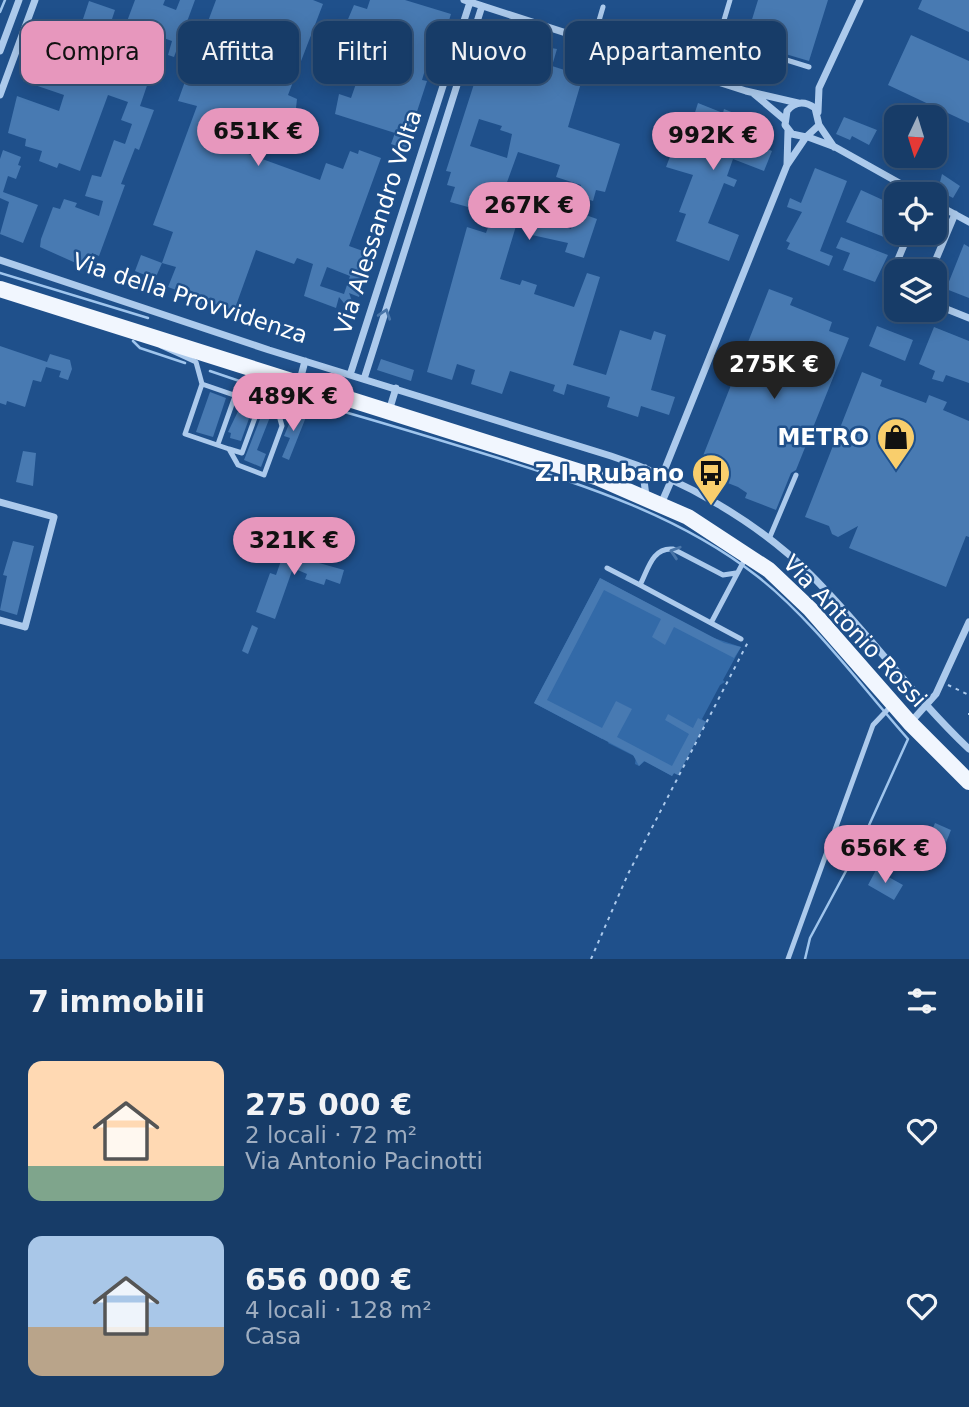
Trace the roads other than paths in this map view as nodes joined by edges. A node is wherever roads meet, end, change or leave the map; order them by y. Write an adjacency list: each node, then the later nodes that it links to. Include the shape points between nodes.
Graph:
1 (19, 0): 13 (street)
2 (35, 0): 21 (street)
3 (730, 0): 11 (lane)
4 (860, 0): 19 (street)
5 (467, 1): 6 (street); 8 (street, Via Alessandro Volta)
6 (482, 6): 9 (street, Via Alessandro Volta); 12 (street)
7 (603, 7): 10 (lane)
8 (462, 21)
9 (477, 21)
10 (599, 21)
11 (724, 21)
12 (565, 32)
13 (0, 51)
14 (786, 60): 15 (lane)
15 (809, 67)
16 (443, 84): 29 (street, Via Alessandro Volta)
17 (458, 84): 31 (street, Via Alessandro Volta)
18 (727, 84): 20 (street)
19 (819, 88): 22 (street); 23 (street)
20 (753, 93): 22 (street); 24 (street)
21 (0, 95)
22 (800, 103): 23 (street); 24 (street, via 790,108)
23 (818, 112): 25 (street)
24 (785, 120): 26 (street)
25 (819, 125): 27 (street); 28 (street)
26 (788, 130): 27 (street); 30 (street)
27 (807, 137): 28 (street); 30 (street)
28 (835, 147): 32 (street)
29 (417, 164): 31 (lane); 33 (street, Via Alessandro Volta)
30 (787, 166): 58 (street)
31 (431, 169): 34 (street, Via Alessandro Volta)
32 (898, 182)
33 (409, 191): 34 (lane); 45 (street, Via Alessandro Volta)
34 (422, 196): 46 (street, Via Alessandro Volta, one-way to 34)
35 (947, 210): 36 (street)
36 (955, 214): 37 (street); 38 (street)
37 (969, 222)
38 (936, 259)
39 (0, 260): 44 (street, Via della Provvidenza)
40 (0, 289): 43 (main road)
41 (947, 309): 42 (street)
42 (969, 318)
43 (147, 335): 47 (lane, via 165,350 196,362); 48 (main road)
44 (306, 361): 45 (street, Via della Provvidenza); 48 (street)
45 (350, 375): 46 (street, Via della Provvidenza)
46 (364, 379): 49 (street, Via della Provvidenza)
47 (202, 384): 50 (lane); 54 (lane, via 185,433)
48 (304, 386): 51 (lane); 53 (main road)
49 (396, 388): 53 (street); 56 (street, Via della Provvidenza)
50 (235, 396): 52 (lane); 54 (lane)
51 (275, 401): 52 (lane); 55 (lane, via 282,426 264,475 238,465)
52 (260, 404): 55 (lane, via 242,453)
53 (388, 412): 59 (main road)
54 (218, 444): 55 (lane)
55 (229, 449)
56 (644, 471): 58 (street, Via della Provvidenza); 59 (street); 61 (street)
57 (796, 475): 63 (lane)
58 (662, 477): 60 (street, Via Antonio Rossi)
59 (605, 481): 61 (main road)
60 (671, 481): 61 (street); 63 (street, Via Antonio Rossi)
61 (654, 500): 64 (main road, Via Antonio Rossi, via 706,527)
62 (0, 502): 68 (street, via 54,517 24,626)
63 (769, 539): 72 (street, Via Antonio Rossi, via 812,576)
64 (745, 558): 66 (lane); 73 (main road, Via Antonio Rossi, via 796,594)
65 (607, 568): 67 (lane)
66 (737, 572): 67 (lane, one-way to 67, via 723,575 664,548 656,553); 70 (lane)
67 (640, 585): 70 (lane)
68 (0, 620)
69 (969, 622): 72 (street, via 939,688)
70 (711, 623): 71 (lane)
71 (741, 639)
72 (925, 706): 74 (street); 75 (street, Via Antonio Rossi)
73 (890, 707): 74 (main road, Via Antonio Rossi); 77 (lane, via 873,725)
74 (910, 723): 76 (main road, Via Antonio Rossi)
75 (969, 749)
76 (969, 782)
77 (788, 959)

